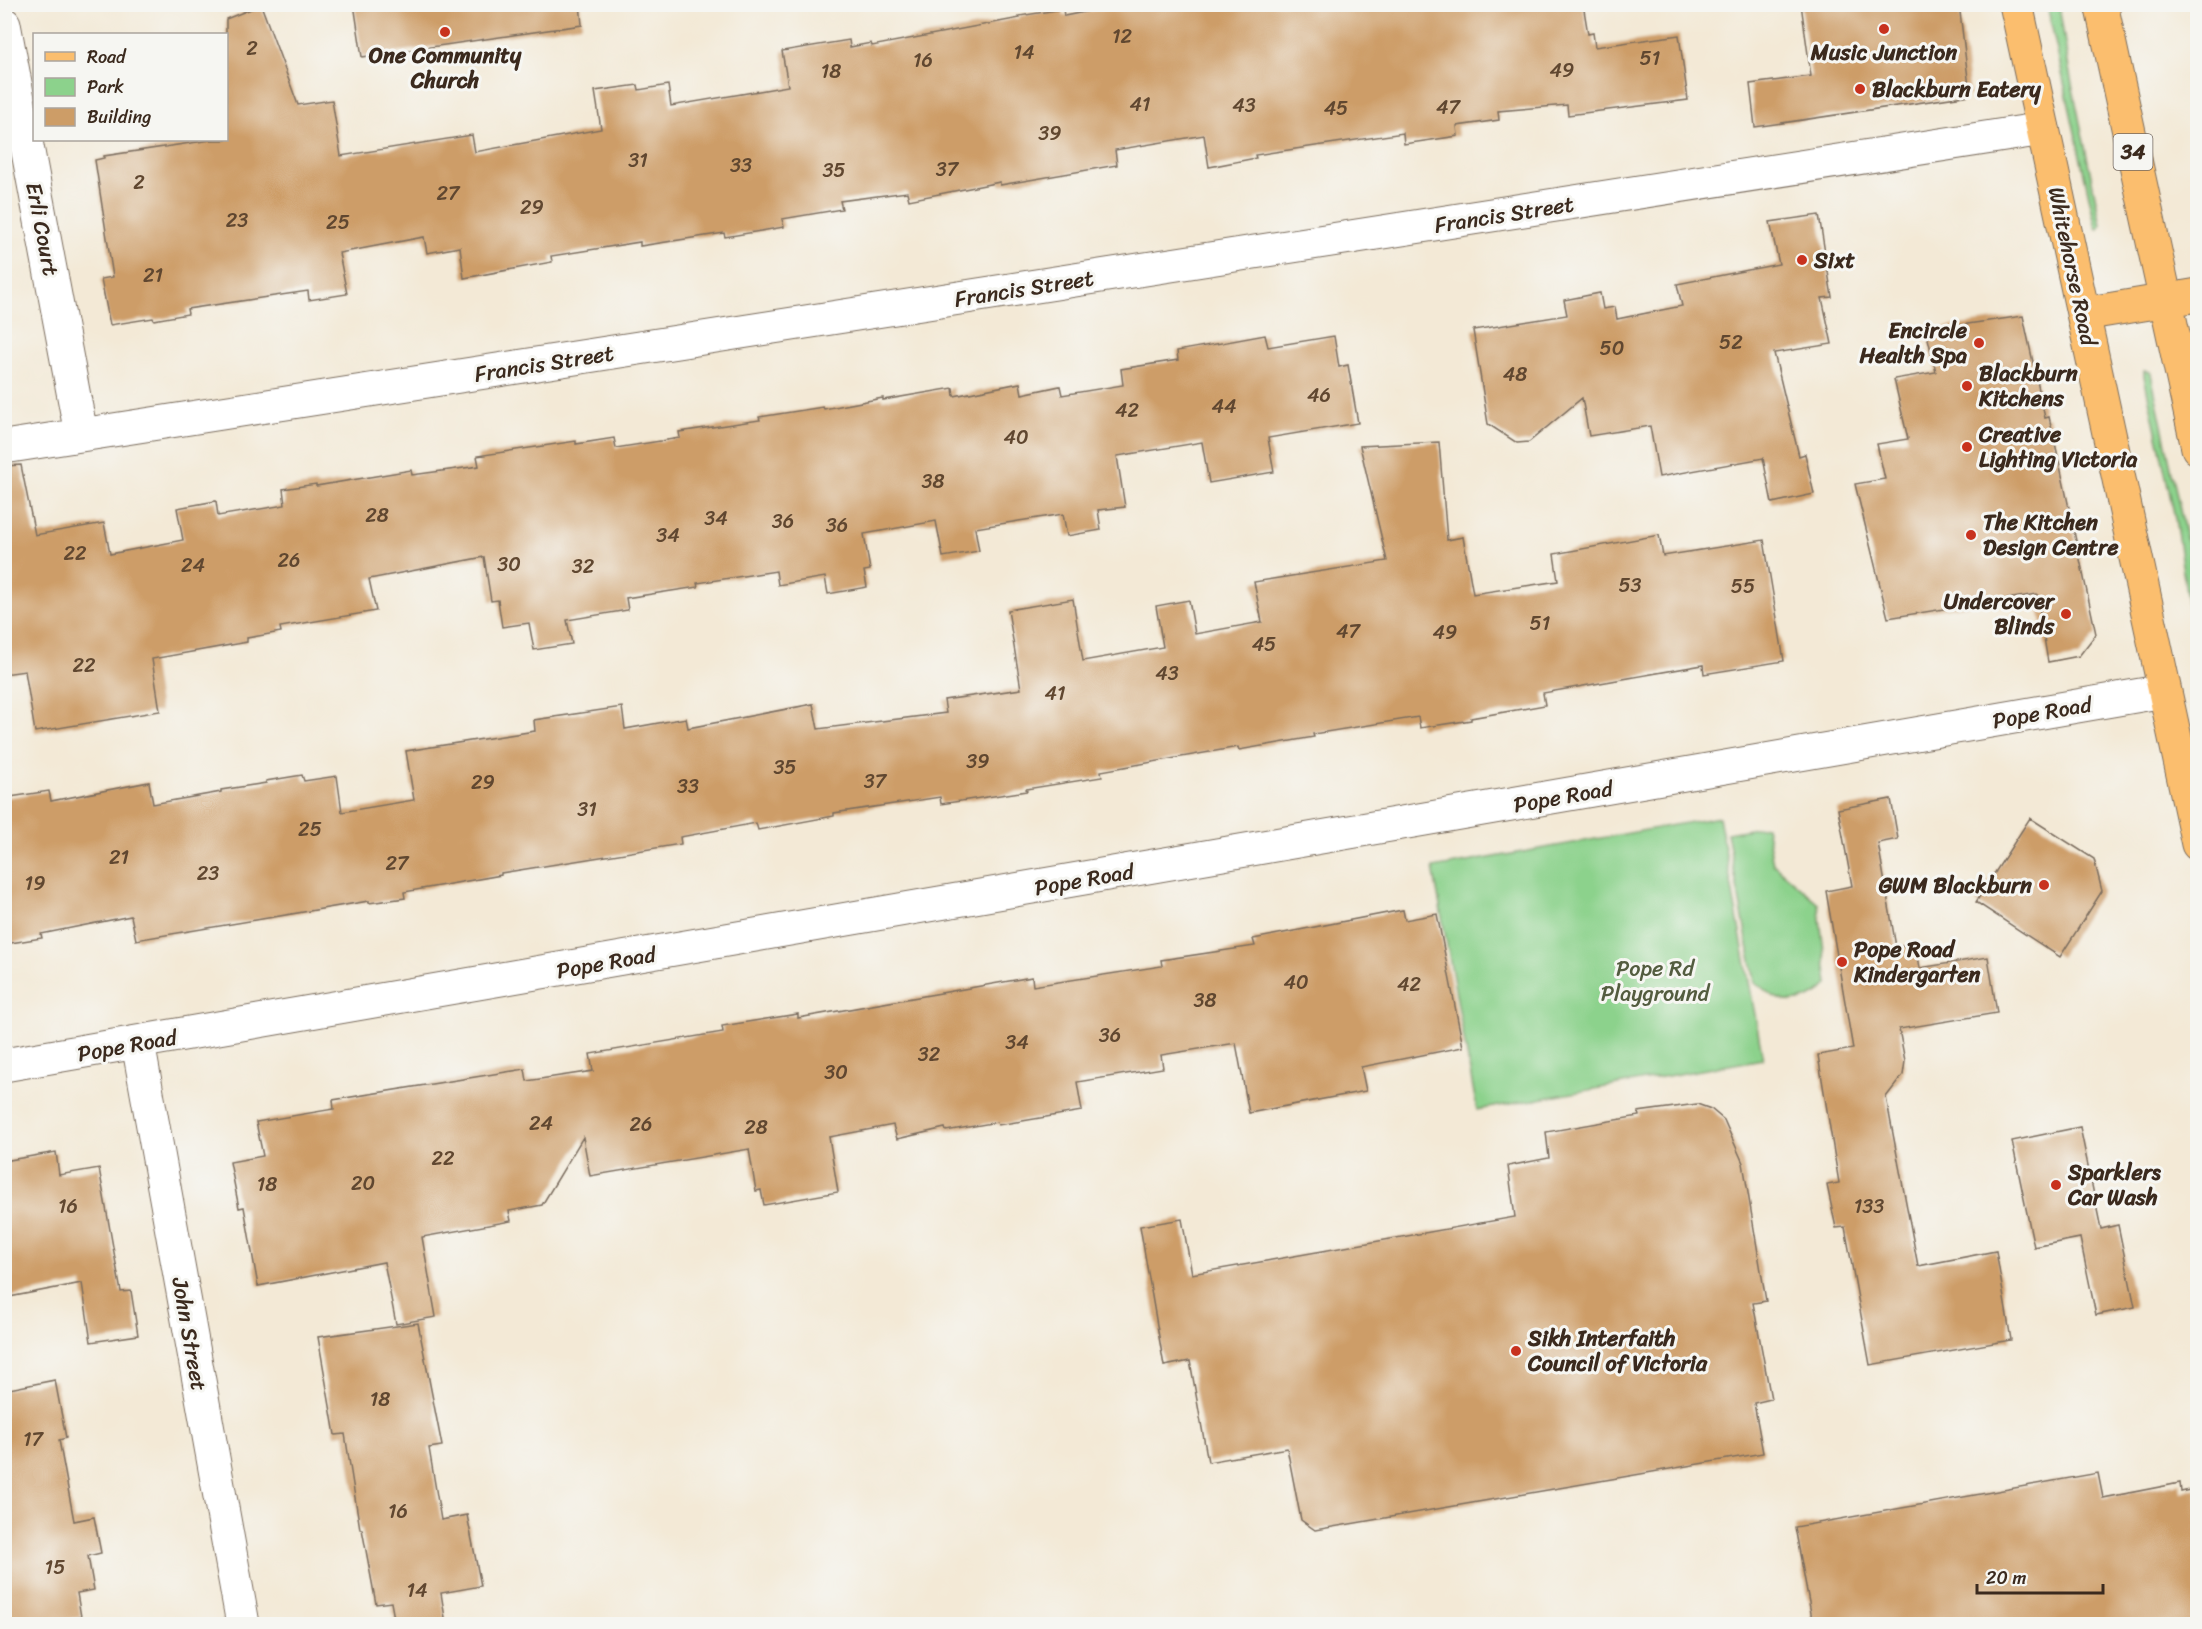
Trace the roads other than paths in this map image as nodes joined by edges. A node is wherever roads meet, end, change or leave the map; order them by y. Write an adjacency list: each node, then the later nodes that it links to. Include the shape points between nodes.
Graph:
1 (2016, 4): 4 (main road, Whitehorse Road)
2 (2101, 4): 6 (main road, 34)
3 (4, 24): 8 (street, Erli Court)
4 (2043, 129): 7 (main road, Whitehorse Road); 8 (street, Francis Street)
5 (2198, 295): 6 (main road)
6 (2165, 299): 7 (main road); 10 (main road, 34)
7 (2083, 314): 11 (main road, Whitehorse Road)
8 (81, 434): 9 (street, Francis Street)
9 (4, 447)
10 (2198, 448)
11 (2164, 691): 12 (main road, Whitehorse Road); 13 (street, Pope Road)
12 (2198, 844)
13 (138, 1043): 14 (street, Pope Road); 15 (street, John Street)
14 (4, 1065)
15 (243, 1624)

